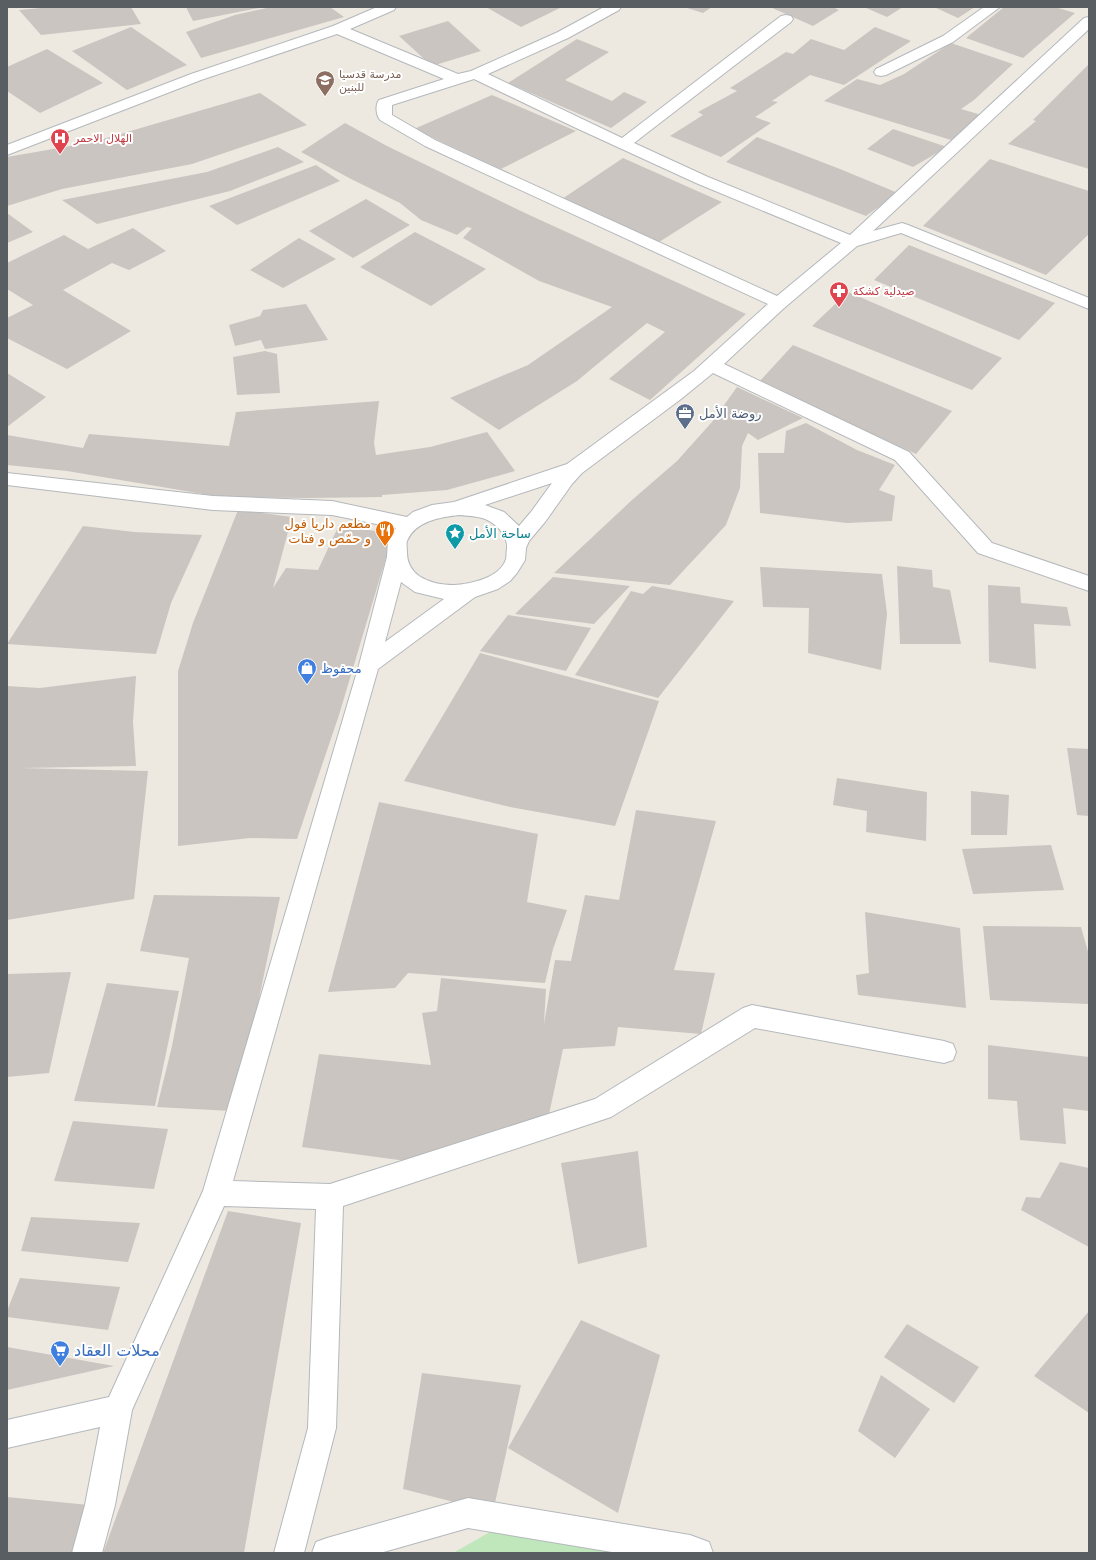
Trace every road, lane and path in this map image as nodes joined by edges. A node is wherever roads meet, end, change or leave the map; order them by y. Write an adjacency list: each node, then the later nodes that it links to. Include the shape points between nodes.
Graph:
1 (389, 7): 6 (street)
2 (614, 7): 8 (street, via 563,36)
3 (993, 7): 7 (street, via 948,39)
4 (786, 19): 10 (street)
5 (1089, 21): 12 (street)
6 (338, 29): 9 (street); 11 (street, via 196,77)
7 (881, 72)
8 (476, 74): 9 (street); 10 (street)
9 (457, 79): 13 (street, via 384,103 386,117 430,143)
10 (624, 144): 12 (street, via 702,180)
11 (7, 150)
12 (852, 242): 13 (street); 14 (street, via 902,228)
13 (779, 303): 15 (street)
14 (1089, 304)
15 (712, 366): 16 (street); 22 (street, via 902,456 985,548)
16 (574, 468): 18 (street); 20 (street)
17 (7, 479): 19 (street, via 213,503 332,508)
18 (459, 507): 19 (street, via 434,511); 20 (street, via 480,510 498,517 511,530)
19 (410, 524): 21 (street, via 401,535)
20 (517, 544): 23 (street, via 515,560 505,574 489,586)
21 (397, 557): 23 (street, via 402,570 414,581 429,589 448,593); 24 (street)
22 (1089, 584)
23 (468, 592): 24 (street)
24 (369, 665): 26 (street)
25 (944, 1052): 27 (street, via 752,1016 602,1109)
26 (216, 1193): 27 (street); 28 (street)
27 (330, 1197): 31 (street, via 322,1428)
28 (118, 1409): 29 (street); 30 (street, via 100,1505)
29 (7, 1434)
30 (87, 1553)
31 (290, 1553)
32 (327, 1553): 33 (street, via 468,1513)
33 (698, 1553)

